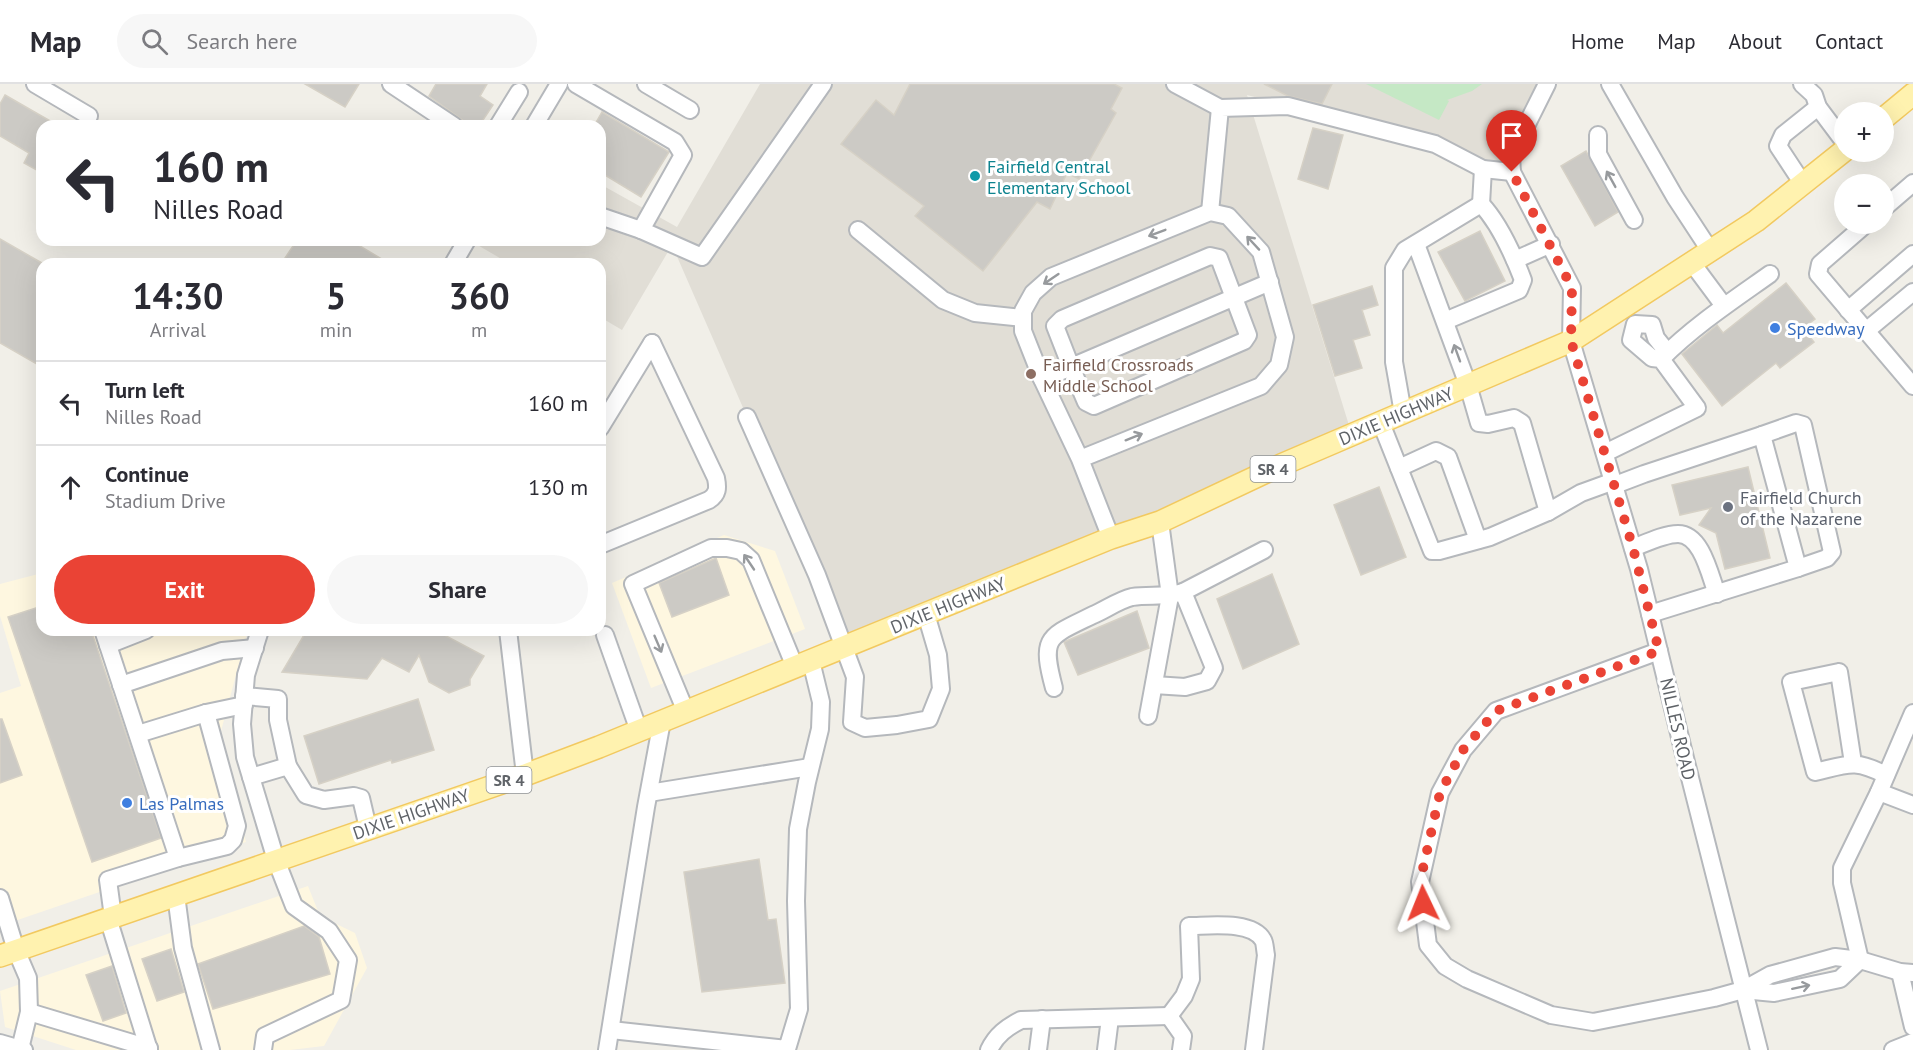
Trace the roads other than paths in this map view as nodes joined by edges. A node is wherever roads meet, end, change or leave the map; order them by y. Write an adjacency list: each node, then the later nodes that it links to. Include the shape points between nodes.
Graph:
1 (36, 84): 17 (street)
2 (391, 84): 18 (street)
3 (559, 84): 20 (street)
4 (576, 84): 33 (street, via 675,142 683,155)
5 (646, 84): 15 (street)
6 (823, 84): 33 (street, via 702,257)
7 (1175, 84): 14 (street)
8 (1547, 84): 25 (street, via 1511,156)
9 (1610, 84): 38 (street)
10 (1802, 84): 13 (street, via 1814,95)
11 (519, 92): 19 (street)
12 (1913, 94): 16 (main road)
13 (1818, 107): 21 (street); 27 (street, via 1782,135 1778,146)
14 (1220, 108): 24 (street, via 1288,106 1435,144); 30 (street)
15 (690, 110)
16 (1894, 110)
17 (89, 116)
18 (445, 120)
19 (502, 120)
20 (538, 120)
21 (1834, 128)
22 (1598, 135): 32 (street, one-way to 22, via 1598,154)
23 (1834, 159): 27 (main road, DIXIE HIGHWAY / SR 4)
24 (1483, 169): 25 (street); 29 (street)
25 (1512, 172): 37 (street, NILLES ROAD)
26 (1913, 183): 28 (street)
27 (1803, 184): 38 (main road, DIXIE HIGHWAY / SR 4)
28 (1894, 199)
29 (1481, 204): 36 (street); 40 (street)
30 (1210, 212): 43 (street, one-way to 30, via 1261,252 1228,216); 49 (street, one-way to 49, via 1051,277 1033,293)
31 (606, 218): 33 (street)
32 (1634, 220)
33 (641, 230)
34 (858, 230): 49 (street, via 943,300 975,313)
35 (1854, 234): 47 (street, via 1820,264 1818,274)
36 (1416, 244): 50 (street); 58 (street, via 1405,250 1394,268 1394,362)
37 (1551, 244): 40 (street); 52 (street, NILLES ROAD, via 1572,288)
38 (1711, 252): 41 (main road, DIXIE HIGHWAY / SR 4)
39 (1913, 254): 47 (street)
40 (1515, 260): 50 (street, via 1523,280 1519,290)
41 (1692, 263): 46 (street); 48 (main road, DIXIE HIGHWAY / SR 4)
42 (1770, 274): 46 (street)
43 (1270, 282): 45 (street); 64 (street, one-way to 43, via 1261,386 1279,365 1285,337)
44 (1913, 292): 51 (street)
45 (1234, 298): 54 (street); 54 (street, via 1248,335 1244,341 1094,406 1086,402); 54 (street, via 1219,258 1210,256 1062,319 1055,326)
46 (1724, 306): 53 (street)
47 (1848, 310): 51 (street)
48 (1630, 315): 52 (main road, DIXIE HIGHWAY / SR 4); 53 (street, via 1652,325 1664,348)
49 (1023, 318): 55 (street, via 1023,331)
50 (1445, 321): 56 (street, one-way to 50)
51 (1866, 331): 57 (street)
52 (1571, 341): 56 (main road, DIXIE HIGHWAY / SR 4); 63 (street, NILLES ROAD)
53 (1661, 359): 63 (street, via 1697,408)
54 (1071, 367): 55 (street)
55 (1042, 379): 64 (street)
56 (1468, 385): 58 (main road, DIXIE HIGHWAY / SR 4); 67 (street, via 1479,423 1514,418 1522,423)
57 (1913, 386)
58 (1403, 413): 61 (main road, DIXIE HIGHWAY / SR 4)
59 (747, 417): 83 (street, via 817,575)
60 (606, 418): 71 (street, via 652,343 718,486 709,500)
61 (1381, 423): 65 (street); 68 (main road, DIXIE HIGHWAY / SR 4)
62 (1762, 435): 66 (street); 74 (street); 74 (street, via 1796,423 1803,425 1832,552 1827,558)
63 (1605, 453): 66 (street, NILLES ROAD)
64 (1080, 459): 69 (street)
65 (1399, 468): 70 (street, via 1432,551); 70 (street, via 1436,451 1448,457)
66 (1614, 483): 67 (street, via 1581,493); 72 (street, NILLES ROAD)
67 (1548, 512): 70 (street)
68 (1160, 522): 69 (main road, DIXIE HIGHWAY / SR 4); 75 (street)
69 (1111, 538): 77 (main road, DIXIE HIGHWAY / SR 4)
70 (1478, 540)
71 (606, 543)
72 (1633, 548): 76 (street, via 1676,534 1688,535 1696,542); 78 (street, NILLES ROAD)
73 (1264, 550): 75 (street)
74 (1798, 568): 76 (street)
75 (1177, 594): 88 (street); 88 (street, via 1214,668 1207,681 1185,687); 89 (street, via 1131,597 1056,633 1048,648 1047,661)
76 (1717, 594): 78 (street)
77 (926, 614): 83 (main road, DIXIE HIGHWAY / SR 4); 83 (street, via 938,655 940,689 929,719 865,729 852,722 855,677)
78 (1650, 614): 85 (street, NILLES ROAD)
79 (258, 636): 84 (street)
80 (509, 636): 101 (street)
81 (605, 636): 96 (street)
82 (105, 637): 87 (street)
83 (844, 647): 86 (main road, DIXIE HIGHWAY / SR 4)
84 (255, 648): 87 (street, via 222,651); 90 (street, via 246,675)
85 (1659, 651): 116 (street, NILLES ROAD); 116 (street, via 1496,711 1463,750 1440,793 1420,882 1428,945 1445,966 1467,980 1551,1015 1593,1022)
86 (803, 664): 91 (main road, DIXIE HIGHWAY / SR 4); 91 (street, one-way to 91, via 773,615 751,560 741,551 711,548 633,584); 100 (street, via 821,702 820,729)
87 (122, 685): 97 (street)
88 (1154, 685): 94 (street)
89 (1054, 688)
90 (244, 700): 92 (street); 99 (street, via 278,699 278,720); 103 (street, via 245,757)
91 (687, 712): 95 (main road, DIXIE HIGHWAY / SR 4)
92 (206, 713): 97 (street); 108 (street, via 237,826 227,846)
93 (1913, 713): 102 (street)
94 (1148, 716)
95 (662, 722): 96 (main road, DIXIE HIGHWAY / SR 4); 105 (street)
96 (639, 731): 101 (main road, DIXIE HIGHWAY / SR 4)
97 (138, 734): 108 (street)
98 (1853, 763): 98 (street, via 1815,772 1791,682 1839,672); 102 (street)
99 (288, 766): 103 (street); 107 (street, via 306,795 324,800 361,798)
100 (810, 767): 105 (street); 122 (street, via 798,829 799,1009 787,1048)
101 (525, 775): 107 (main road, DIXIE HIGHWAY / SR 4)
102 (1886, 776): 104 (street)
103 (251, 777): 109 (street)
104 (1879, 792): 106 (street); 114 (street, via 1842,868 1842,884)
105 (649, 793): 122 (street)
106 (1913, 805)
107 (368, 828): 109 (main road, DIXIE HIGHWAY / SR 4)
108 (178, 858): 112 (street, via 108,880)
109 (276, 860): 110 (main road, DIXIE HIGHWAY / SR 4); 128 (street, via 294,906 329,931 348,960 341,1000 265,1036)
110 (176, 895): 112 (main road, DIXIE HIGHWAY / SR 4); 127 (street, via 183,948)
111 (0, 898): 113 (street)
112 (111, 917): 113 (main road, DIXIE HIGHWAY / SR 4); 126 (street)
113 (8, 953): 117 (street, via 28,978)
114 (1860, 960): 115 (street); 116 (street, via 1840,979 1774,993)
115 (1906, 973): 121 (street)
116 (1743, 990): 135 (street, NILLES ROAD)
117 (29, 1012): 125 (street); 126 (street)
118 (1169, 1016): 119 (street); 133 (street, via 1183,1036); 134 (street, via 1191,979 1189,926 1240,926 1253,930 1263,940 1266,955)
119 (1110, 1018): 120 (street); 132 (street)
120 (1042, 1019): 130 (street, via 1021,1020 1004,1029); 131 (street)
121 (1913, 1027)
122 (611, 1030): 129 (street)
123 (1913, 1042): 136 (street)
124 (0, 1043): 125 (street)
125 (22, 1049)
126 (149, 1049)
127 (211, 1050)
128 (263, 1050)
129 (607, 1050)
130 (988, 1050)
131 (1038, 1050)
132 (1106, 1050)
133 (1181, 1050)
134 (1254, 1050)
135 (1759, 1050)
136 (1893, 1050)

